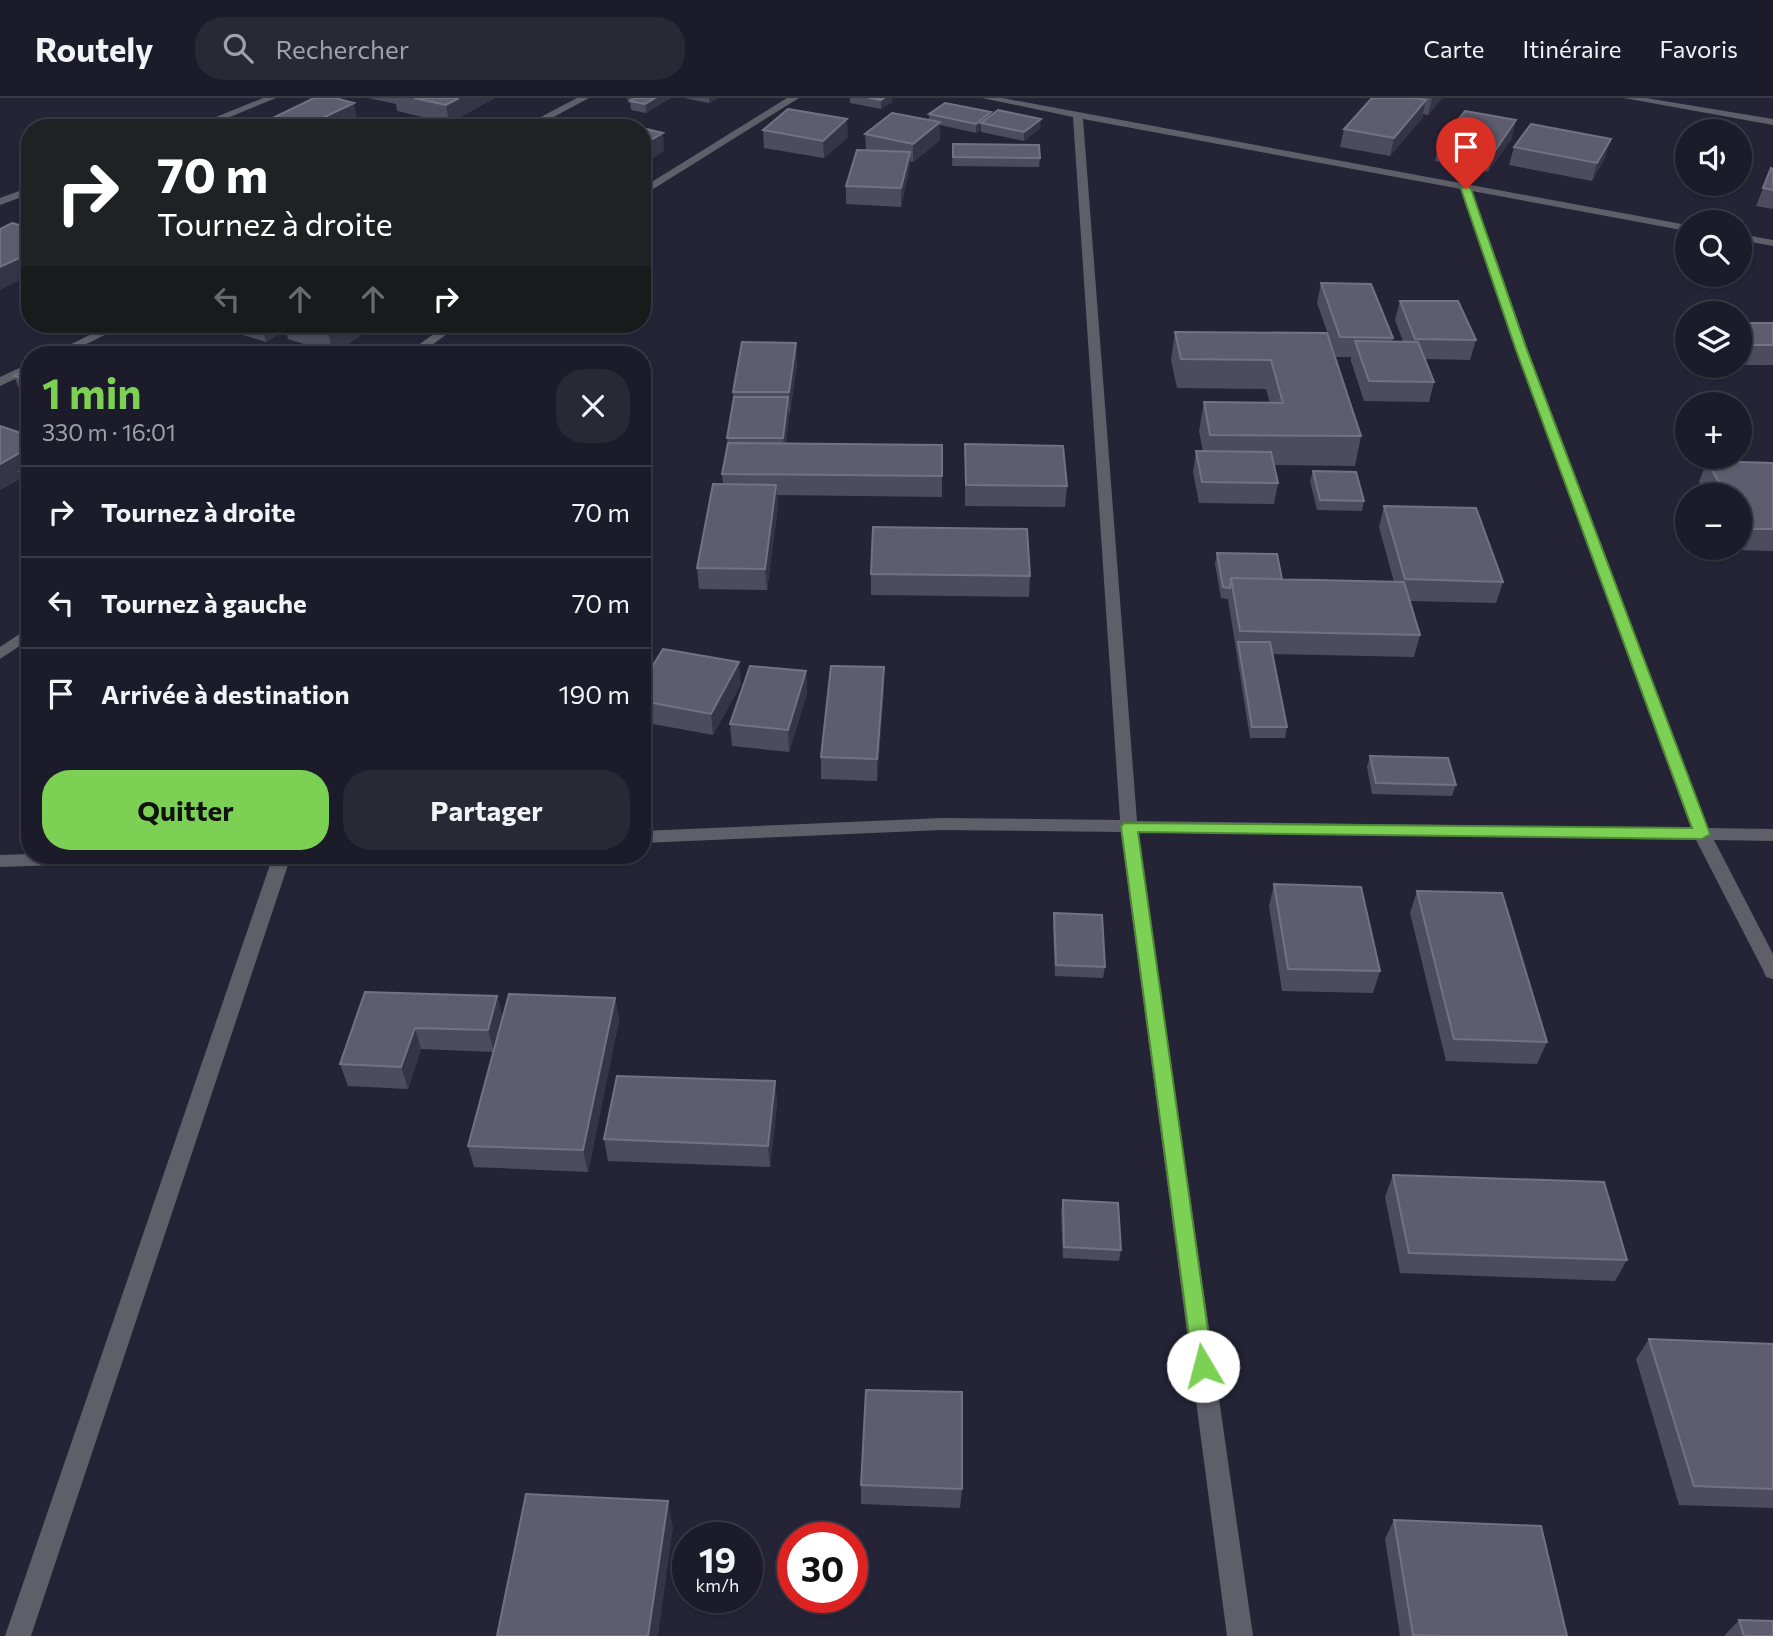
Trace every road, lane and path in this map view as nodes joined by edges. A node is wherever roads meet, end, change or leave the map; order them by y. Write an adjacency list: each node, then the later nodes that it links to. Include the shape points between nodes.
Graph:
1 (271, 98): 7 (street)
2 (584, 98): 8 (street)
3 (794, 98): 10 (street)
4 (987, 98): 6 (street)
5 (1629, 98): 9 (street)
6 (1079, 116): 11 (street); 25 (street)
7 (217, 119)
8 (543, 119)
9 (1773, 122)
10 (651, 187)
11 (1466, 189): 14 (street); 26 (street)
12 (21, 194): 13 (street)
13 (0, 202)
14 (1675, 226)
15 (1752, 239): 16 (street)
16 (1773, 243)
17 (102, 333): 19 (street)
18 (442, 333): 20 (street)
19 (74, 346)
20 (423, 346)
21 (21, 372): 22 (street)
22 (0, 382)
23 (21, 639): 24 (street)
24 (0, 654)
25 (1129, 827): 26 (street); 28 (street, via 942,824); 34 (street)
26 (1702, 834): 27 (street); 32 (street)
27 (1773, 835)
28 (651, 837)
29 (21, 860): 30 (street)
30 (0, 861)
31 (279, 864): 33 (street)
32 (1773, 972)
33 (18, 1636)
34 (1240, 1636)

